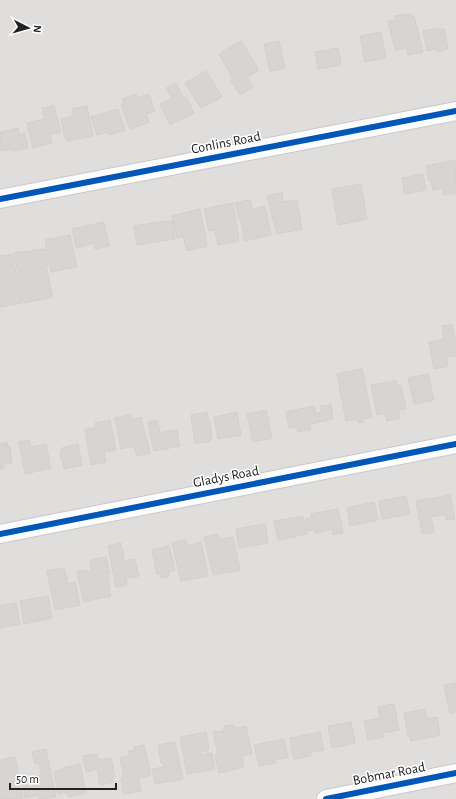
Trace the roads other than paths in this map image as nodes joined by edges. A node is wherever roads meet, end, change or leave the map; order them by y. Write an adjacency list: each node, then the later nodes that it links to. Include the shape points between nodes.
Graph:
1 (456, 111): 2 (street, Conlins Road)
2 (0, 199)
3 (456, 444): 4 (street, Gladys Road)
4 (0, 534)
5 (456, 773): 6 (street, Bobmar Road)
6 (326, 799)

